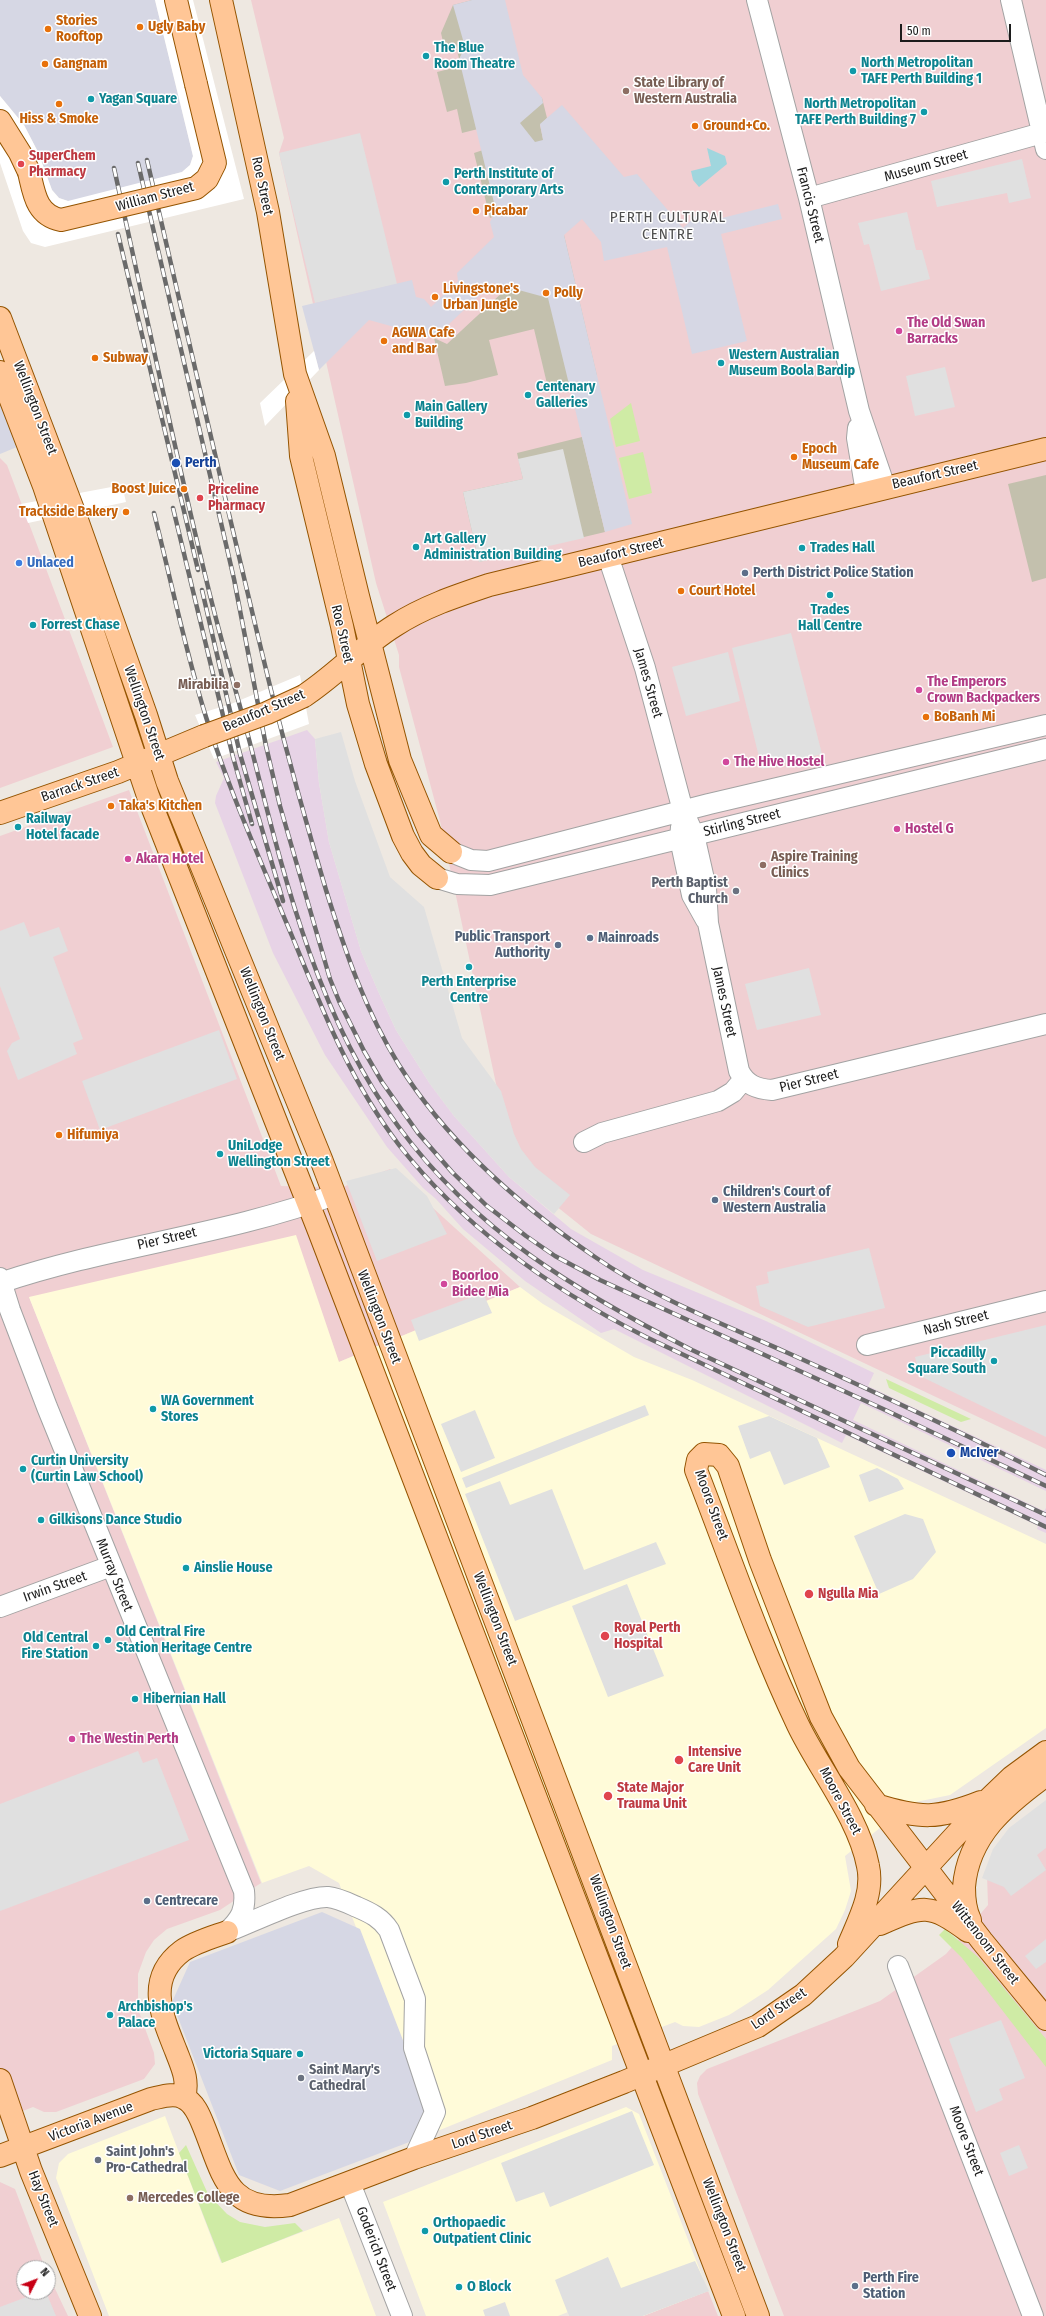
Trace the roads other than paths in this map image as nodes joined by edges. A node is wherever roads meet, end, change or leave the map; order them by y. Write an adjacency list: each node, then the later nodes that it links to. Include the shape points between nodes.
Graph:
1 (176, 0): 5 (main road, William Street, bridge, via 214,159 211,173 199,186 74,218 52,218 43,212 37,203 29,172)
2 (221, 0): 10 (main road, Roe Street, via 268,212)
3 (757, 0): 7 (street, Francis Street)
4 (1011, 0): 6 (street)
5 (0, 121)
6 (1044, 141): 7 (street, Museum Street)
7 (809, 198): 12 (street, Francis Street)
8 (0, 318): 18 (main road, Wellington Street, via 77,520)
9 (0, 372): 19 (main road, Wellington Street, via 44,486)
10 (295, 374): 14 (main road, Roe Street, via 324,456); 15 (main road, Roe Street, via 300,456)
11 (1046, 449): 12 (main road, Beaufort Street)
12 (876, 490): 13 (main road, Beaufort Street)
13 (608, 556): 14 (main road, Beaufort Street, via 489,585 443,601 393,626); 20 (street, James Street, via 646,668)
14 (370, 644): 15 (main road, Beaufort Street); 24 (main road, Roe Street, via 400,760 418,808 431,835)
15 (349, 663): 18 (main road, Beaufort Street, bridge, via 304,696 267,713); 26 (main road, Roe Street, via 376,764 403,836 421,865)
16 (1046, 725): 20 (street, Stirling Street)
17 (1046, 749): 22 (street, Stirling Street)
18 (159, 754): 19 (main road, Barrack Street); 30 (main road, Wellington Street, via 170,789)
19 (138, 764): 21 (main road, Barrack Street); 31 (main road, Wellington Street)
20 (683, 811): 22 (street, James Street); 23 (street, Stirling Street)
21 (0, 813)
22 (687, 837): 25 (street, Stirling Street); 28 (street, James Street, via 706,888 708,923 739,1071)
23 (565, 842): 24 (street, Stirling Street, via 488,861 471,860); 25 (street, via 576,853 608,849)
24 (450, 852)
25 (622, 854): 26 (street, Stirling Street, via 490,885 463,885)
26 (437, 878)
27 (1046, 1024): 28 (street, Pier Street, via 772,1090 760,1089)
28 (744, 1079): 29 (street, via 733,1092 718,1101 602,1132)
29 (584, 1142)
30 (334, 1195): 31 (street, Pier Street); 48 (main road, Wellington Street)
31 (309, 1204): 32 (street, Pier Street); 49 (main road, Wellington Street)
32 (0, 1281): 35 (street, Murray Street, via 44,1400)
33 (1046, 1301): 34 (street, Nash Street)
34 (867, 1345)
35 (111, 1566): 36 (street, Irwin Street); 43 (street, Murray Street, via 244,1891 246,1904 243,1914)
36 (0, 1607)
37 (1046, 1752): 39 (main road, Lord Street, via 1012,1777)
38 (1046, 1775): 44 (main road, via 988,1826 969,1856 964,1895 968,1916)
39 (988, 1800): 40 (main road, via 940,1816 903,1813); 41 (main road, Lord Street)
40 (876, 1805): 41 (main road, Moore Street); 45 (main road, Moore Street, via 849,1768 821,1717 760,1560 728,1466 719,1455 704,1454 698,1460 696,1470 776,1676 799,1727 858,1834 868,1866 866,1903)
41 (926, 1866): 42 (main road, Lord Street); 44 (main road, Wittenoom Street)
42 (872, 1927): 44 (main road, via 908,1911 926,1909 948,1917); 45 (main road, Lord Street)
43 (227, 1932): 51 (main road, via 184,1950 174,1958 161,1982 159,1998 162,2016 185,2076); 54 (street, via 312,1899 328,1897 373,1914 383,1921 389,1930 415,1999 414,2048 435,2112)
44 (982, 1941): 47 (main road, Wittenoom Street)
45 (844, 1957): 48 (main road, Lord Street, via 803,1995 758,2026)
46 (898, 1966): 60 (street, Moore Street)
47 (1046, 2019)
48 (663, 2066): 49 (main road, Lord Street); 59 (main road, Wellington Street)
49 (641, 2075): 54 (main road, Lord Street, via 532,2118); 58 (main road, Wellington Street)
50 (0, 2080): 52 (main road, Hay Street)
51 (184, 2098): 52 (main road, Victoria Avenue, via 168,2095 151,2099); 55 (main road, via 194,2106 200,2116 230,2187 244,2200 263,2206 290,2205)
52 (23, 2148): 53 (main road, Victoria Avenue); 56 (main road, Hay Street)
53 (0, 2156)
54 (414, 2158): 55 (main road)
55 (350, 2183): 57 (street, Goderich Street)
56 (90, 2316)
57 (402, 2316)
58 (734, 2316)
59 (758, 2316)
60 (1033, 2316)

